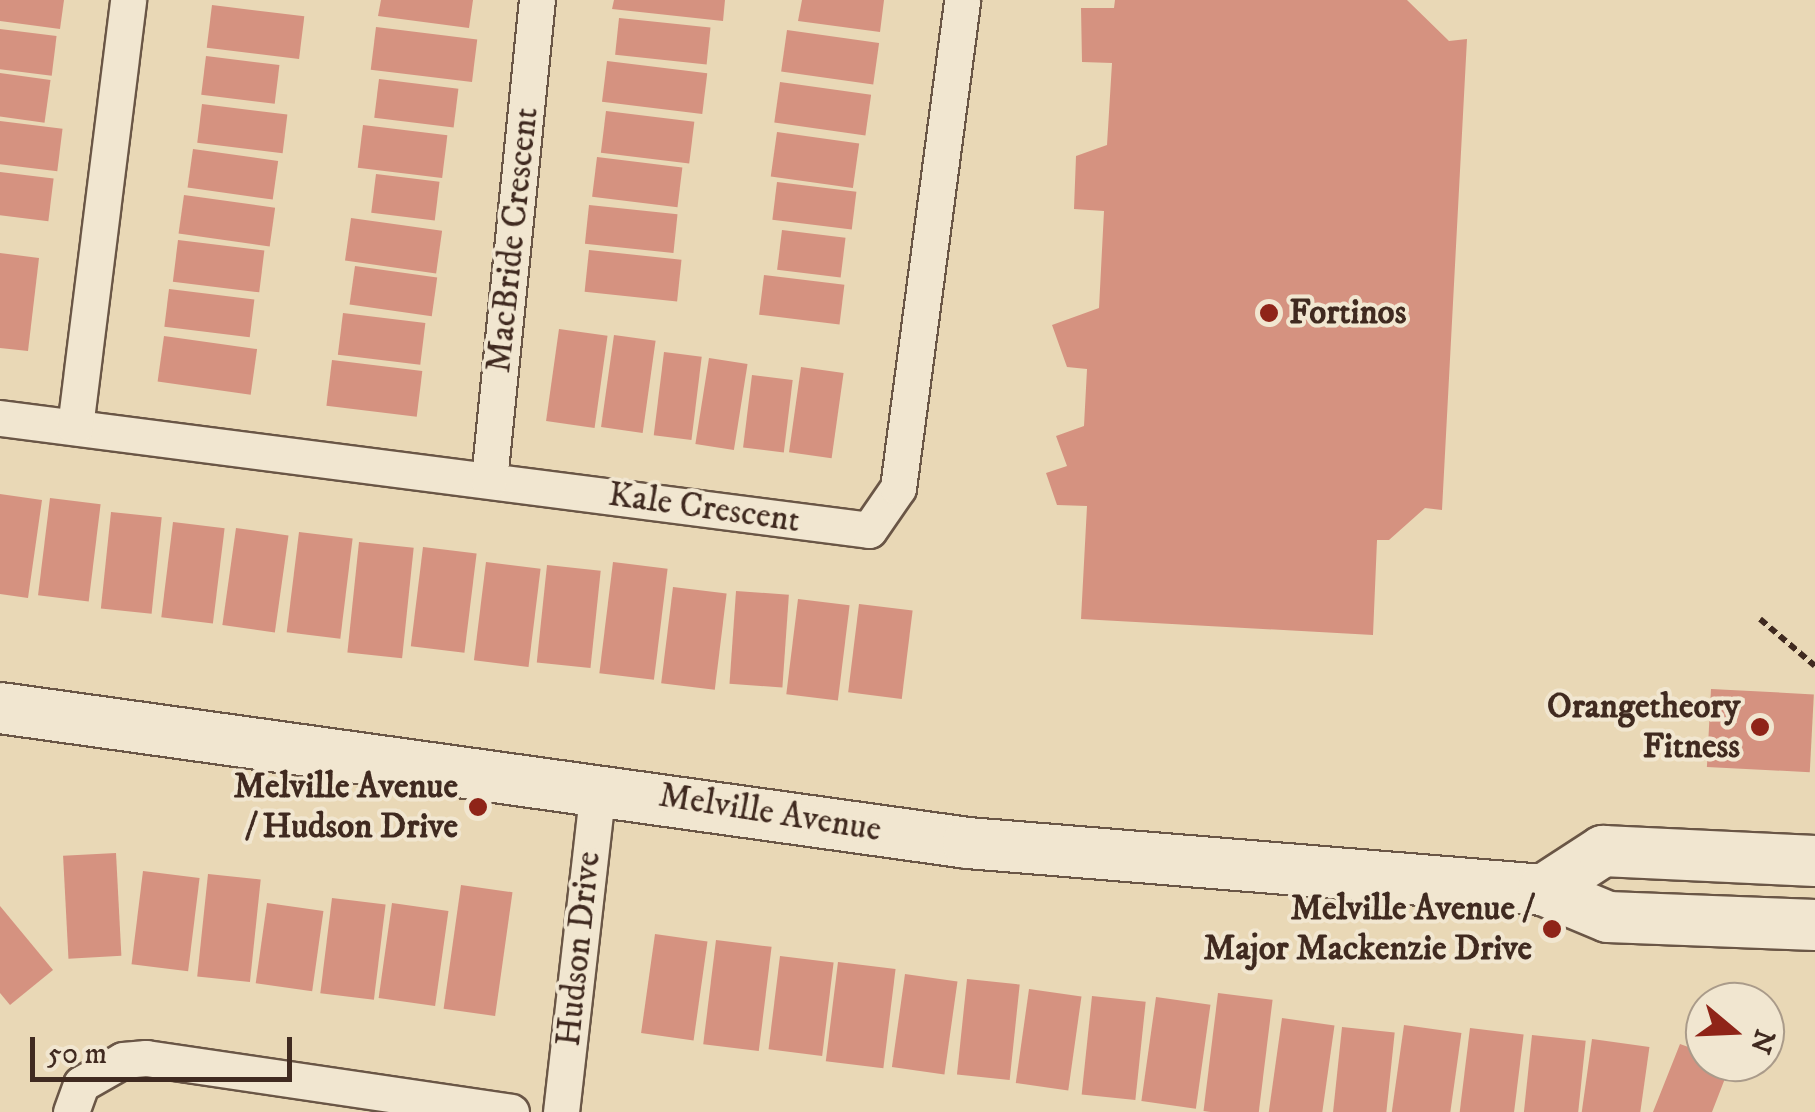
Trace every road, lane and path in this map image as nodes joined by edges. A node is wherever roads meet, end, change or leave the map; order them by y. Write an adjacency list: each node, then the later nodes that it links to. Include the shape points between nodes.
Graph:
1 (128, 0): 5 (street)
2 (537, 0): 6 (street, MacBride Crescent)
3 (962, 0): 6 (street, Kale Crescent, via 898,488 869,530)
4 (0, 418): 5 (street, Kale Crescent)
5 (75, 427): 6 (street, Kale Crescent)
6 (489, 480)
7 (1760, 619): 8 (path)
8 (1815, 666)
9 (0, 708): 10 (street, Melville Avenue)
10 (598, 786): 12 (street, Melville Avenue, via 1002,846); 16 (street, Hudson Drive)
11 (1815, 861): 12 (street, via 1602,850)
12 (1543, 890): 13 (street, Melville Avenue, via 1608,917)
13 (1815, 926)
14 (71, 1112): 15 (street, via 81,1084 123,1060 146,1058)
15 (511, 1112)
16 (561, 1112)

